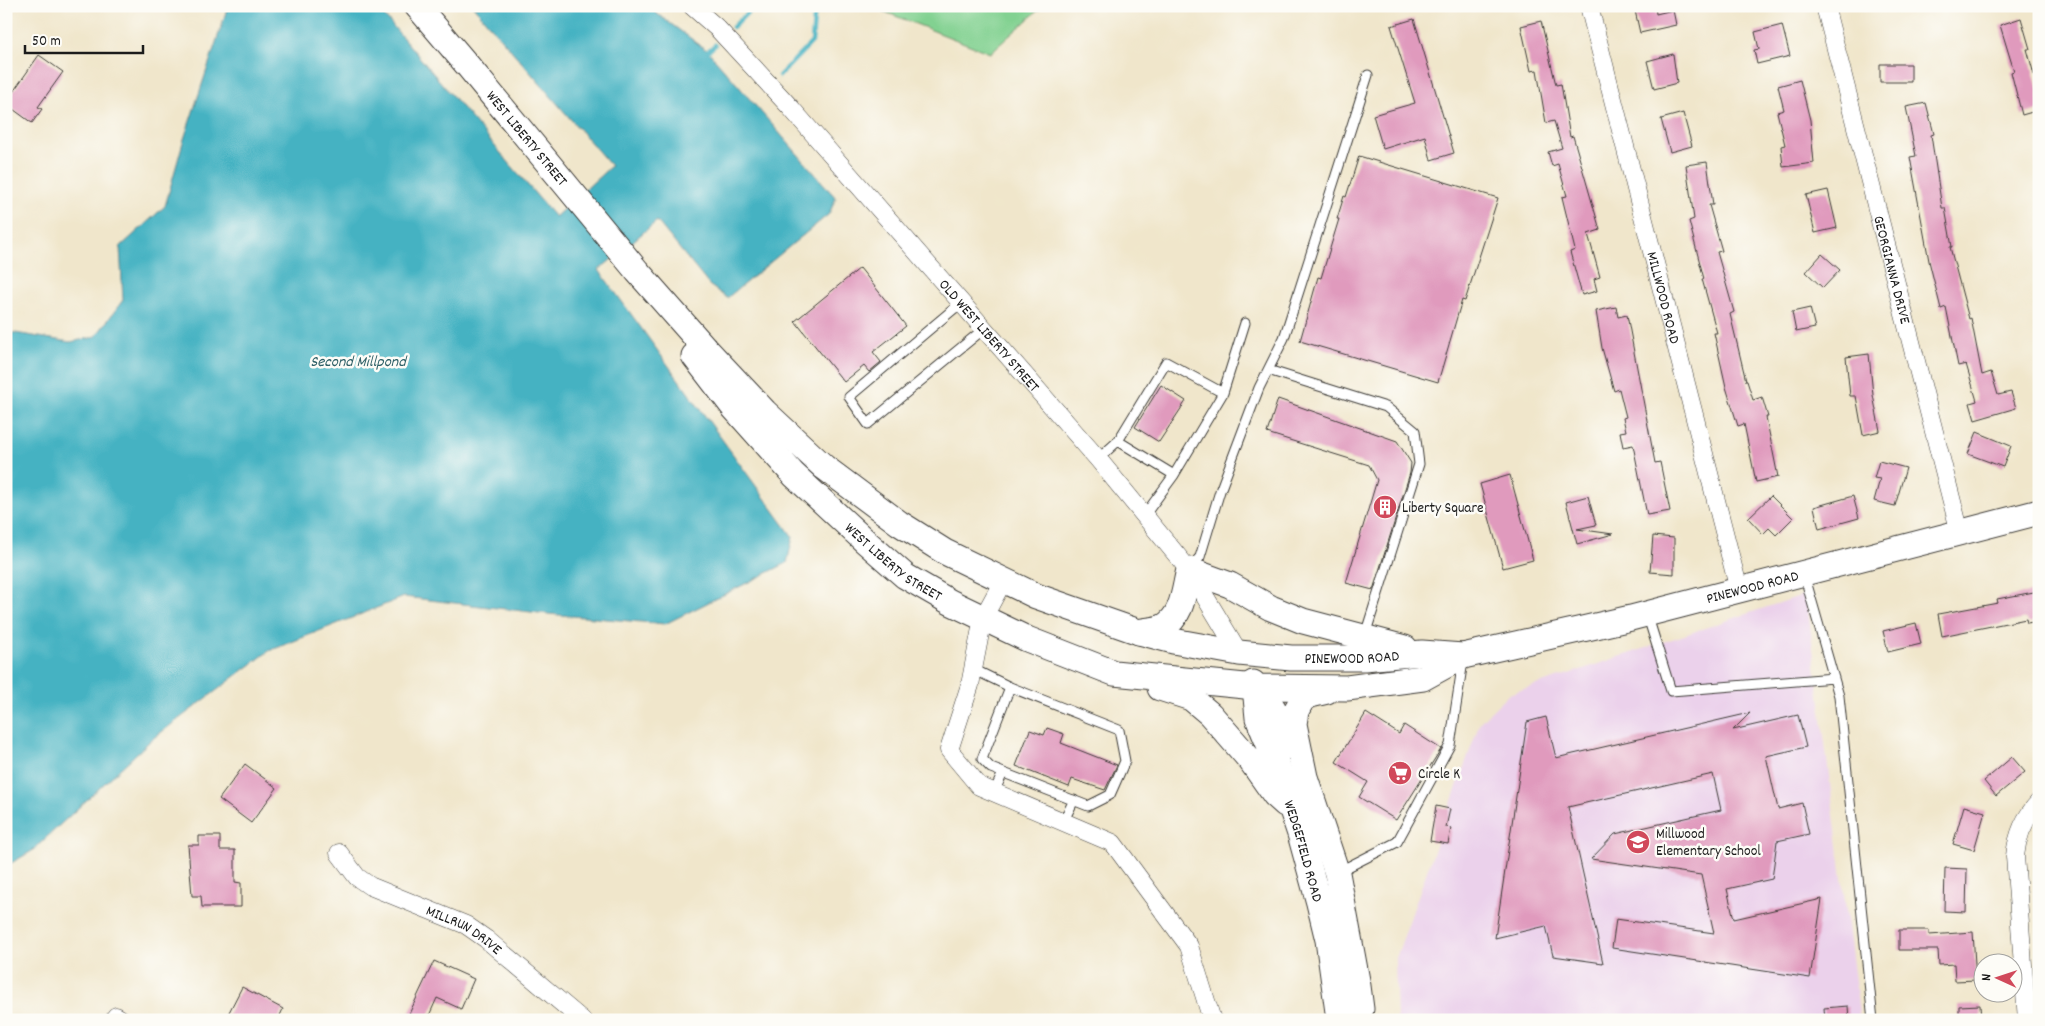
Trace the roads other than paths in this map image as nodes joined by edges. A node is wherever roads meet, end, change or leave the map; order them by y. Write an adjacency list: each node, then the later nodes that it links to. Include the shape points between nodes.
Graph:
1 (417, 6): 6 (main road, WEST LIBERTY STREET)
2 (692, 6): 7 (street, OLD WEST LIBERTY STREET, via 717,28 790,107)
3 (1589, 6): 21 (street, MILLWOOD ROAD)
4 (1825, 6): 17 (street, GEORGIANNA DRIVE)
5 (1368, 75): 10 (lane, via 1284,338)
6 (637, 271): 20 (main road, WEST LIBERTY STREET, via 765,412 845,485 922,538); 23 (main road, WEST LIBERTY STREET, via 716,386 794,475 905,576)
7 (962, 302): 9 (street, OLD WEST LIBERTY STREET); 9 (lane, via 849,397 868,424)
8 (1245, 324): 11 (lane)
9 (984, 328): 13 (street, OLD WEST LIBERTY STREET)
10 (1268, 370): 18 (lane, via 1220,491 1200,557); 25 (lane, via 1386,407 1415,431 1419,464)
11 (1223, 393): 12 (lane, via 1166,362); 14 (lane)
12 (1118, 441): 13 (lane); 14 (lane)
13 (1098, 459): 16 (street, OLD WEST LIBERTY STREET)
14 (1174, 475): 16 (lane)
15 (2039, 512): 17 (main road, PINEWOOD ROAD)
16 (1144, 516): 18 (street, OLD WEST LIBERTY STREET)
17 (1960, 533): 19 (main road, PINEWOOD ROAD)
18 (1189, 570): 24 (main road, via 1182,604 1173,618 1163,627); 25 (main road, via 1230,585 1271,608 1304,621); 27 (street, OLD WEST LIBERTY STREET)
19 (1804, 573): 21 (main road, PINEWOOD ROAD); 31 (lane)
20 (1004, 581): 23 (street); 24 (main road, WEST LIBERTY STREET)
21 (1739, 590): 22 (main road, PINEWOOD ROAD)
22 (1647, 614): 28 (main road, PINEWOOD ROAD); 31 (lane, via 1670,691)
23 (983, 618): 29 (street); 30 (main road, WEST LIBERTY STREET)
24 (1139, 632): 27 (main road, WEST LIBERTY STREET)
25 (1364, 638): 26 (main road)
26 (1422, 653): 27 (main road, PINEWOOD ROAD, via 1364,658); 28 (main road, PINEWOOD ROAD)
27 (1239, 654): 33 (main road, OLD WEST LIBERTY STREET)
28 (1463, 656): 34 (main road, PINEWOOD ROAD, via 1423,678); 43 (lane, via 1450,744 1397,842)
29 (973, 670): 32 (lane); 37 (street, via 949,750 979,786)
30 (1114, 673): 33 (main road, WEST LIBERTY STREET); 40 (main road, via 1191,698 1226,731 1275,795)
31 (1834, 678): 48 (lane, via 1839,696)
32 (1010, 686): 35 (lane, via 982,759); 38 (lane, via 1119,730 1124,761 1110,795 1088,806)
33 (1255, 687): 34 (main road, PINEWOOD ROAD); 36 (main road, via 1273,708); 40 (main road, WEDGEFIELD ROAD, via 1258,718)
34 (1347, 688): 36 (main road, via 1310,695 1302,700 1296,711 1294,724)
35 (1003, 773): 37 (lane); 38 (lane)
36 (1305, 777): 43 (main road, WEDGEFIELD ROAD)
37 (994, 792): 41 (street)
38 (1074, 800): 41 (lane)
39 (2039, 802): 49 (street, via 2019,834 2015,856)
40 (1292, 810): 46 (main road, WEDGEFIELD ROAD, via 1328,940 1338,1012)
41 (1063, 822): 45 (street, via 1113,843 1189,946)
42 (338, 853): 44 (street, MILLRUN DRIVE, via 357,877 370,886 466,925)
43 (1337, 873): 47 (main road, WEDGEFIELD ROAD, via 1358,986 1361,1009)
44 (582, 1020)
45 (1212, 1020)
46 (1342, 1020)
47 (1357, 1020)
48 (1873, 1020)
49 (2027, 1020)

